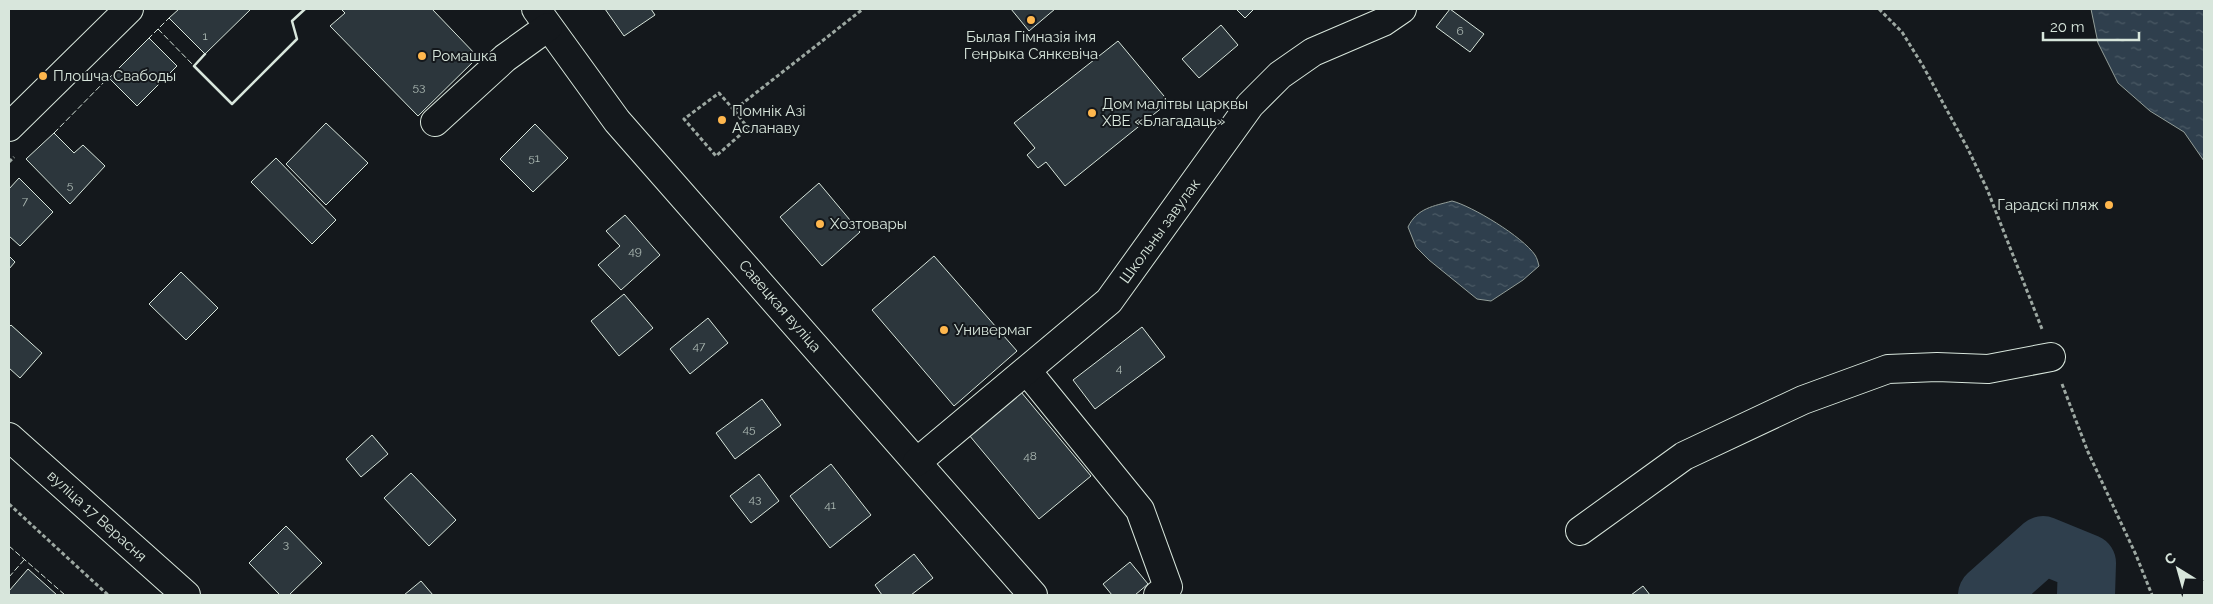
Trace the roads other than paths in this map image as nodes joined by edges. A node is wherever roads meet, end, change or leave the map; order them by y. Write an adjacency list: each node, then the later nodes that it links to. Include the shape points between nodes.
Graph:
1 (129, 9): 5 (street)
2 (1402, 9): 7 (street, Школьны завулак, via 1383,22 1313,52 1280,76 1250,105 1109,301)
3 (542, 18): 4 (street, via 505,58); 9 (street, Савецкая вуліца, via 616,121)
4 (435, 122)
5 (9, 127)
6 (2051, 356): 10 (street, via 1988,369 1888,369 1803,400 1684,456)
7 (1026, 371): 9 (street, Школьны завулак); 13 (street, via 1140,510 1168,587)
8 (9, 437): 11 (street, вуліца 17 Верасня)
9 (917, 462): 12 (street, Савецкая вуліца)
10 (1580, 531)
11 (186, 595)
12 (1033, 595)
13 (1158, 595)

